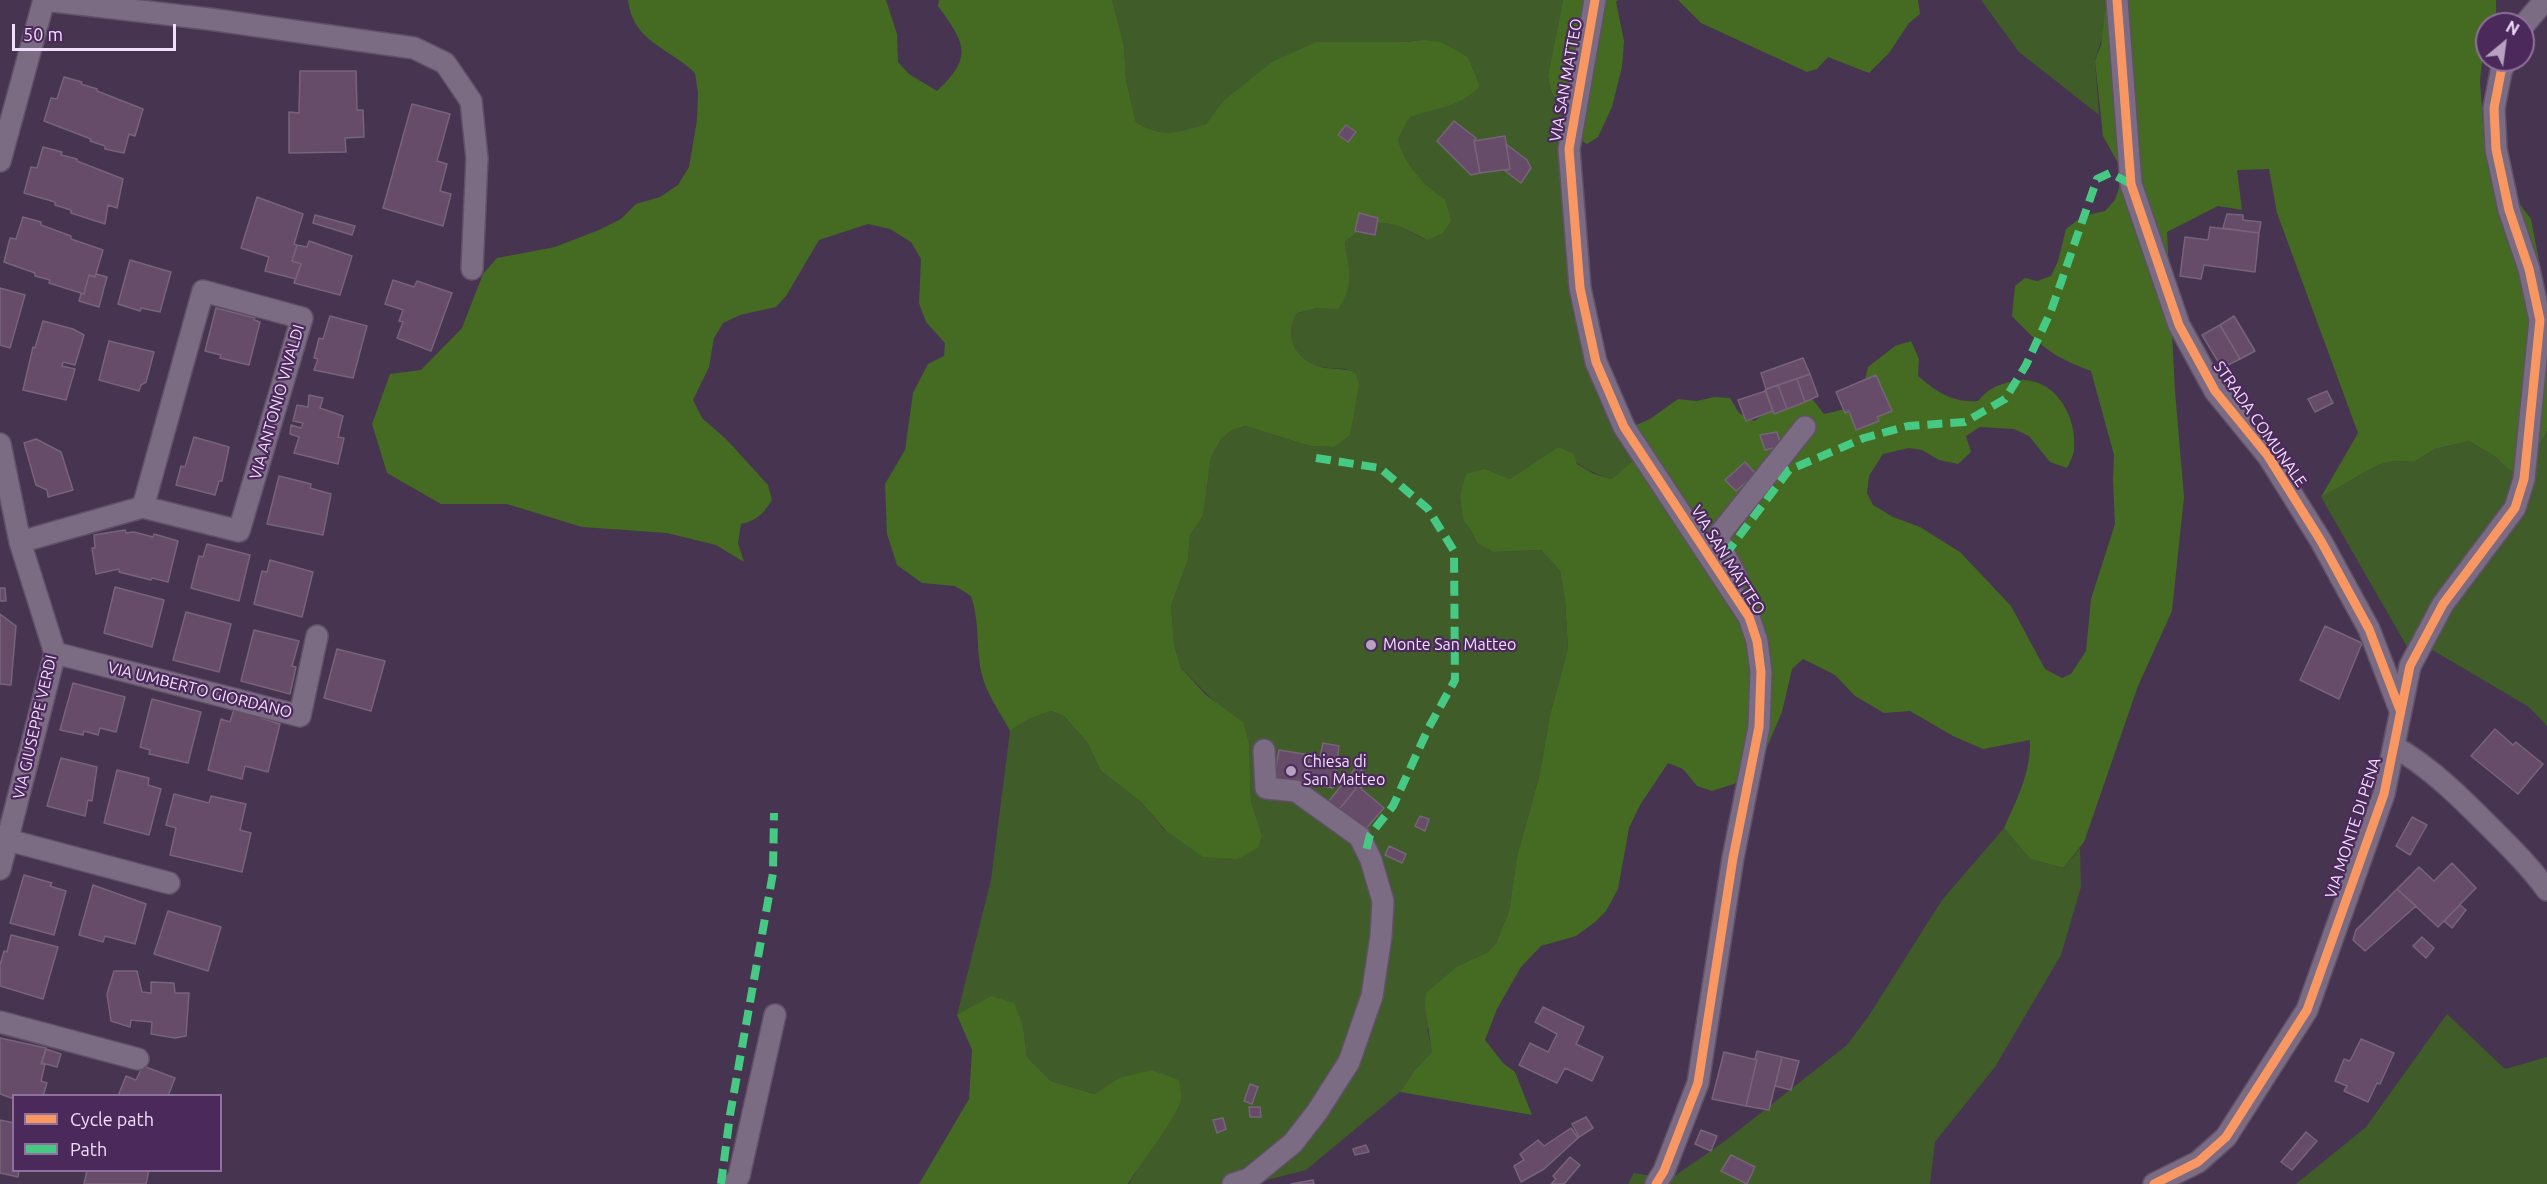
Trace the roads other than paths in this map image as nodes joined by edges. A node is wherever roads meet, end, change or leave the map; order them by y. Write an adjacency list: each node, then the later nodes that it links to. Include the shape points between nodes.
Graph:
1 (44, 0): 7 (street); 9 (street, via 414,48 446,63 471,101 477,158)
2 (1595, 0): 15 (street, VIA SAN MATTEO, via 1569,149 1580,288 1596,362 1624,427)
3 (2117, 0): 18 (street, STRADA COMUNALE, via 2131,184 2180,325 2215,391 2268,456 2321,541 2369,629)
4 (2545, 0): 5 (street)
5 (2535, 12)
6 (2501, 72): 18 (street, VIA MONTE DI PENA, via 2494,108 2496,150 2540,320 2524,479 2515,508 2443,604 2410,666)
7 (3, 139): 8 (street)
8 (0, 161)
9 (472, 269)
10 (1805, 427): 15 (street, via 1719,535 1721,548 1744,591)
11 (0, 444): 12 (street, VIA GIUSEPPE VERDI)
12 (4, 481): 14 (street, VIA GIUSEPPE VERDI)
13 (142, 507): 13 (street, VIA ANTONIO VIVALDI, via 239,531 302,318 203,291); 14 (street, VIA ANTONIO VIVALDI)
14 (20, 542): 17 (street, VIA GIUSEPPE VERDI)
15 (1749, 617): 30 (street, VIA SAN MATTEO, via 1761,672 1759,727 1733,858 1698,1083)
16 (317, 636): 17 (street, VIA UMBERTO GIORDANO, via 300,716)
17 (55, 653): 21 (street, VIA GIUSEPPE VERDI)
18 (2400, 710): 19 (street, VIA MONTE DI PENA)
19 (2395, 747): 24 (street, via 2421,761 2468,805); 31 (street, VIA MONTE DI PENA, via 2384,794 2307,1010 2226,1137 2198,1162)
20 (1264, 750): 29 (street, via 1266,788 1296,791 1360,837 1383,901 1381,936 1372,996 1349,1062 1293,1143 1249,1179)
21 (8, 840): 22 (street, VIA GIUSEPPE VERDI); 23 (street)
22 (0, 869)
23 (169, 883)
24 (2547, 890)
25 (775, 1015): 28 (street)
26 (0, 1022): 27 (street)
27 (138, 1059)
28 (734, 1184)
29 (1233, 1184)
30 (1656, 1184)
31 (2154, 1184)

